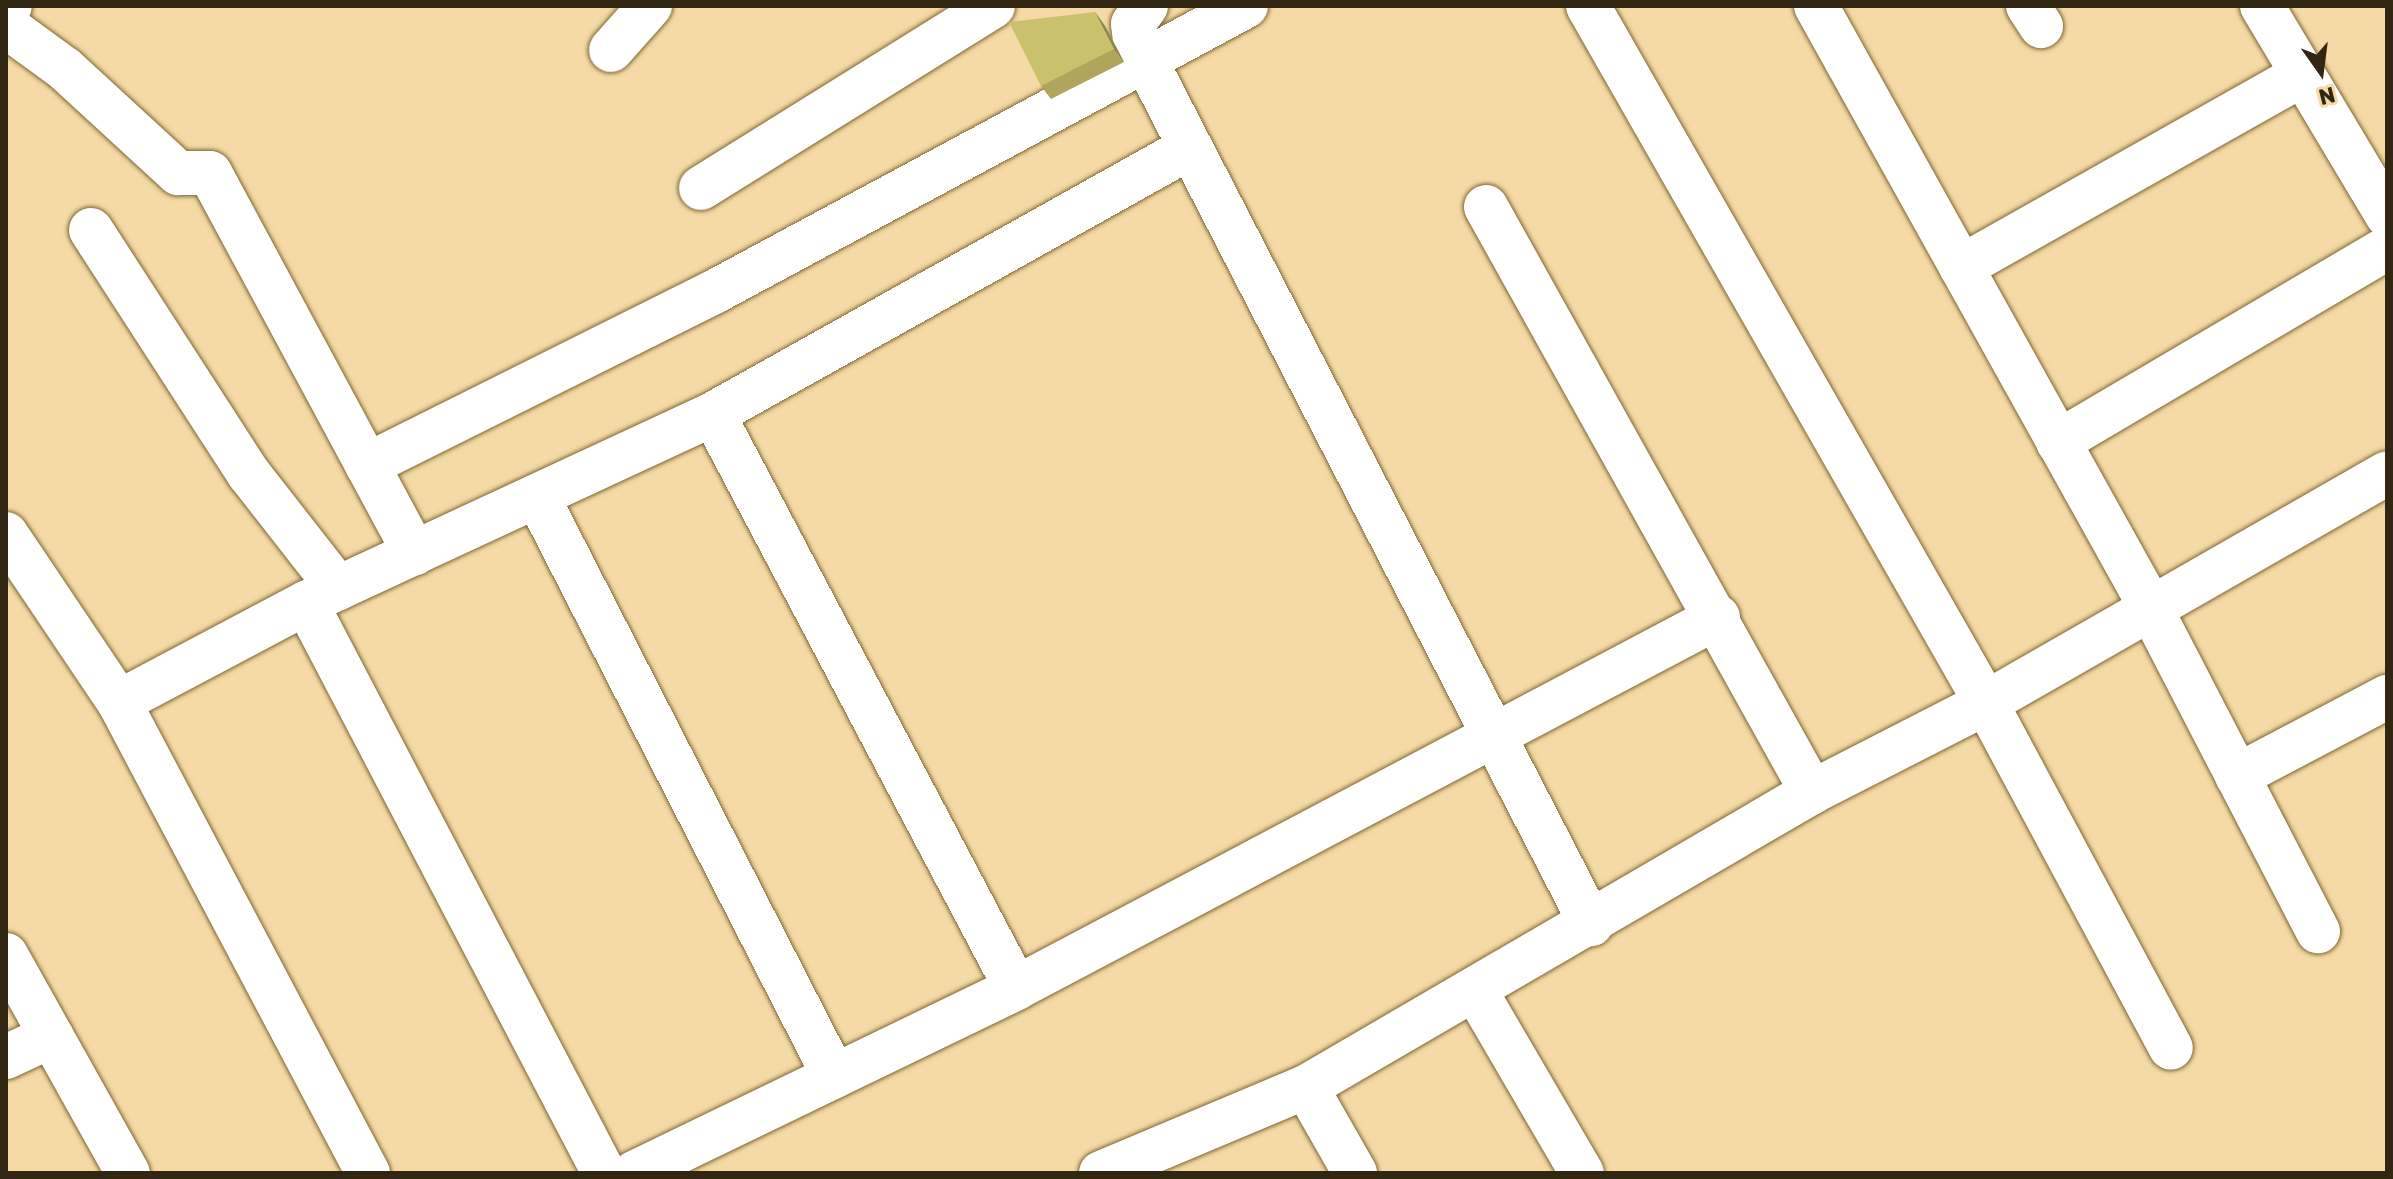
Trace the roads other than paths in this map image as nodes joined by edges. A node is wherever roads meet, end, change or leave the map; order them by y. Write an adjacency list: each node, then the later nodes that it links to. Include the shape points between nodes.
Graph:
1 (10, 6): 8 (street)
2 (650, 6): 13 (street)
3 (995, 6): 10 (street); 16 (street)
4 (1246, 6): 12 (street)
5 (1588, 6): 34 (street)
6 (1816, 6): 21 (street)
7 (2262, 6): 14 (street)
8 (6, 11)
9 (1089, 20): 12 (street)
10 (1037, 23)
11 (6, 26): 24 (street, via 65,69 178,173 210,173)
12 (1141, 29): 15 (street); 24 (street, via 714,292)
13 (611, 50)
14 (2303, 74): 18 (street); 21 (street)
15 (1189, 148): 22 (street); 35 (street)
16 (701, 188)
17 (1486, 207): 31 (street)
18 (2387, 215)
19 (91, 230): 29 (street)
20 (2387, 248): 23 (street)
21 (1961, 267): 23 (street)
22 (713, 414): 26 (street); 41 (street)
23 (2058, 442): 30 (street)
24 (367, 465): 28 (street)
25 (2387, 473): 30 (street)
26 (537, 496): 28 (street); 46 (street)
27 (6, 534): 33 (street)
28 (415, 553): 29 (street)
29 (322, 596): 33 (street); 50 (street)
30 (2148, 605): 34 (street); 36 (street)
31 (1718, 617): 35 (street); 37 (street)
32 (2387, 697): 36 (street)
33 (119, 702): 49 (street)
34 (1986, 703): 37 (street); 44 (street)
35 (1494, 736): 38 (street); 41 (street)
36 (2237, 776): 39 (street)
37 (1812, 792): 38 (street)
38 (1591, 924): 42 (street)
39 (2318, 931)
40 (6, 955): 43 (street)
41 (1016, 988): 46 (street)
42 (1475, 990): 47 (street); 54 (street)
43 (51, 1036): 45 (street); 48 (street)
44 (2171, 1048)
45 (6, 1057)
46 (834, 1076): 51 (street)
47 (1306, 1087): 52 (street); 53 (street)
48 (128, 1173)
49 (368, 1173)
50 (604, 1173)
51 (634, 1173)
52 (1101, 1173)
53 (1355, 1173)
54 (1582, 1173)

